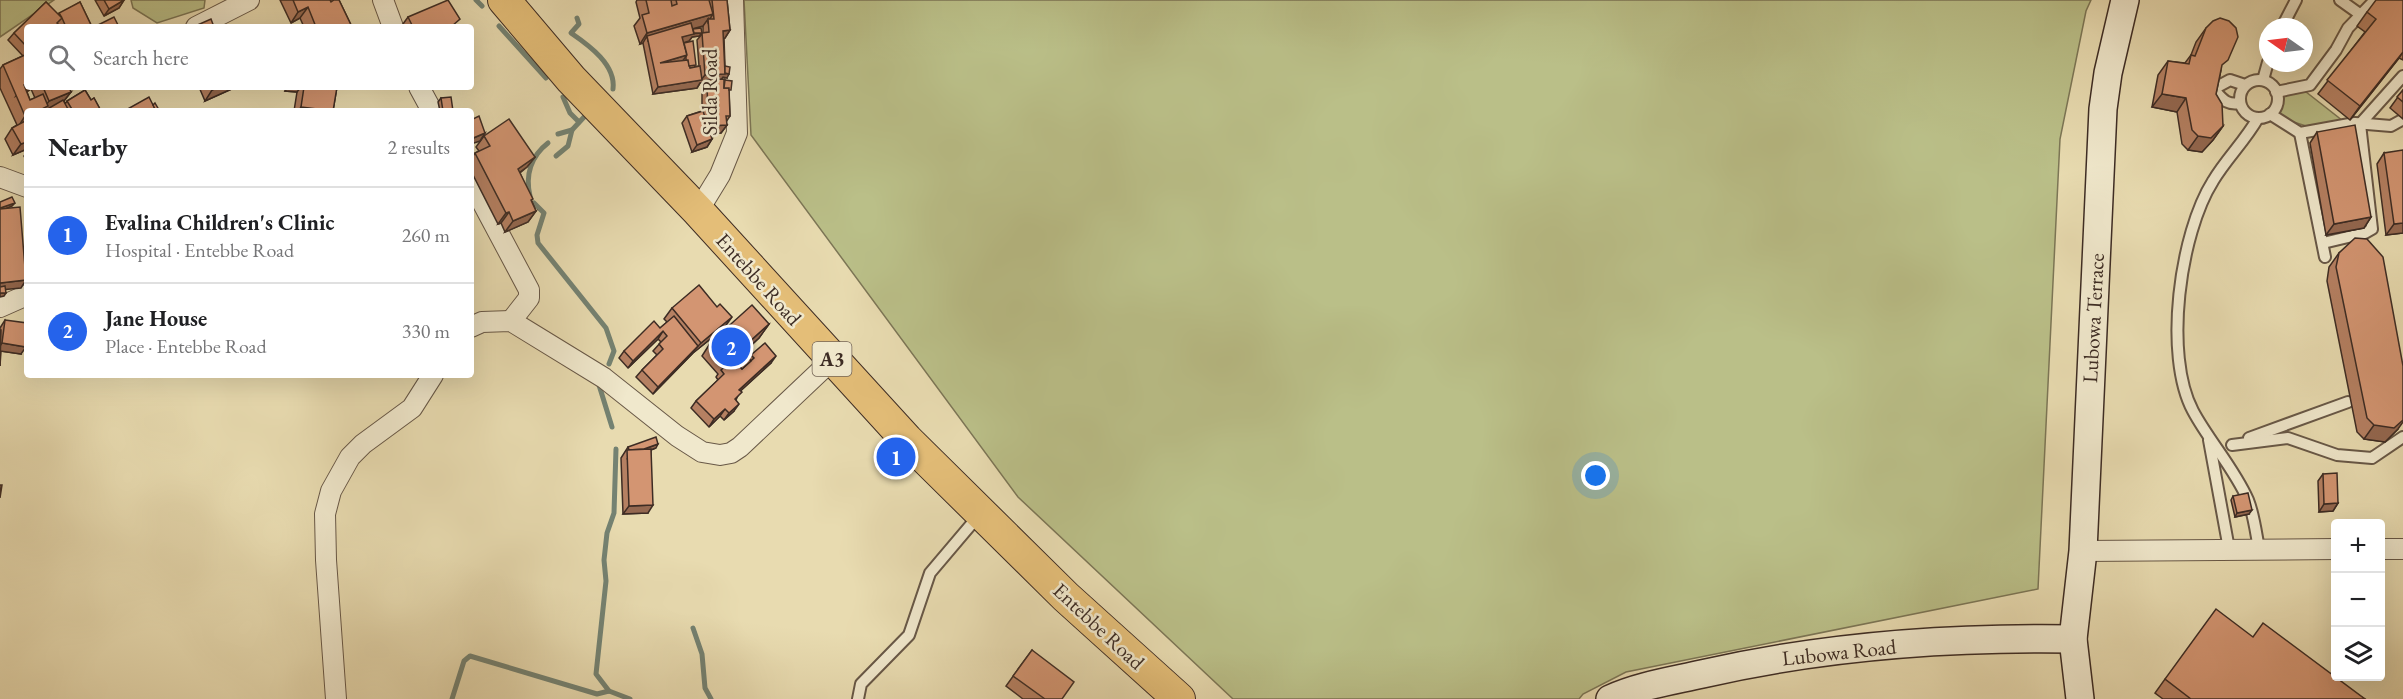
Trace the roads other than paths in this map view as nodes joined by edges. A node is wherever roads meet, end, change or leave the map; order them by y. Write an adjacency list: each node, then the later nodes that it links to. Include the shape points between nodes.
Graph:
1 (249, 0): 11 (street)
2 (383, 0): 12 (street)
3 (504, 0): 29 (main road, Entebbe Road / A3, via 571,79)
4 (733, 0): 29 (street, Silda Road, via 737,133 720,175)
5 (2125, 0): 49 (street, Lubowa Terrace, via 2103,109)
6 (2296, 0): 10 (lane)
7 (2340, 0): 9 (lane)
8 (2375, 0): 9 (lane)
9 (2361, 15): 18 (lane, via 2310,86)
10 (2287, 18)
11 (202, 24)
12 (392, 24)
13 (2265, 72): 15 (lane)
14 (2403, 76): 24 (lane)
15 (2263, 80): 16 (lane); 18 (lane)
16 (2245, 85): 19 (lane); 19 (lane, via 2230,80 2217,87 2216,92 2224,101)
17 (421, 90): 20 (street)
18 (2276, 92): 21 (lane, via 2277,104)
19 (2240, 103): 22 (lane, via 2246,113)
20 (430, 108)
21 (2270, 114): 22 (lane); 25 (lane)
22 (2258, 118): 39 (lane, via 2212,182 2196,218 2181,279 2178,370 2192,409)
23 (2400, 121): 24 (lane, via 2391,126)
24 (2360, 124): 25 (lane); 30 (lane, via 2372,229)
25 (2300, 133): 30 (lane)
26 (0, 177): 27 (street)
27 (24, 186)
28 (474, 187): 34 (street, via 529,290 527,302)
29 (698, 211): 36 (main road, Entebbe Road / A3)
30 (2323, 243): 31 (lane)
31 (2325, 257)
32 (24, 296): 33 (street)
33 (0, 307)
34 (511, 321): 35 (street); 36 (street, via 604,378 677,436 712,454 731,453 740,447)
35 (474, 326)
36 (832, 360): 43 (main road, Entebbe Road / A3)
37 (431, 378): 52 (street, via 412,408 350,458 331,491 325,514 325,548)
38 (2348, 402): 41 (lane)
39 (2208, 435): 42 (lane); 44 (lane)
40 (2403, 437): 41 (lane, via 2372,458 2337,455 2288,438)
41 (2232, 445): 42 (lane)
42 (2217, 449): 45 (lane, via 2248,500)
43 (980, 513): 51 (main road, Entebbe Road / A3); 53 (lane, via 930,573 909,635 861,684)
44 (2229, 549): 45 (street); 49 (street)
45 (2259, 549): 46 (street)
46 (2331, 549)
47 (2385, 549): 48 (street)
48 (2403, 549)
49 (2083, 551): 50 (street, Lubowa Terrace)
50 (2073, 639): 54 (street, Lubowa Road, via 1960,640 1841,649 1741,665 1640,688); 55 (street, Lubowa Terrace)
51 (1171, 696)
52 (336, 699)
53 (858, 699)
54 (1610, 699)
55 (2080, 699)

